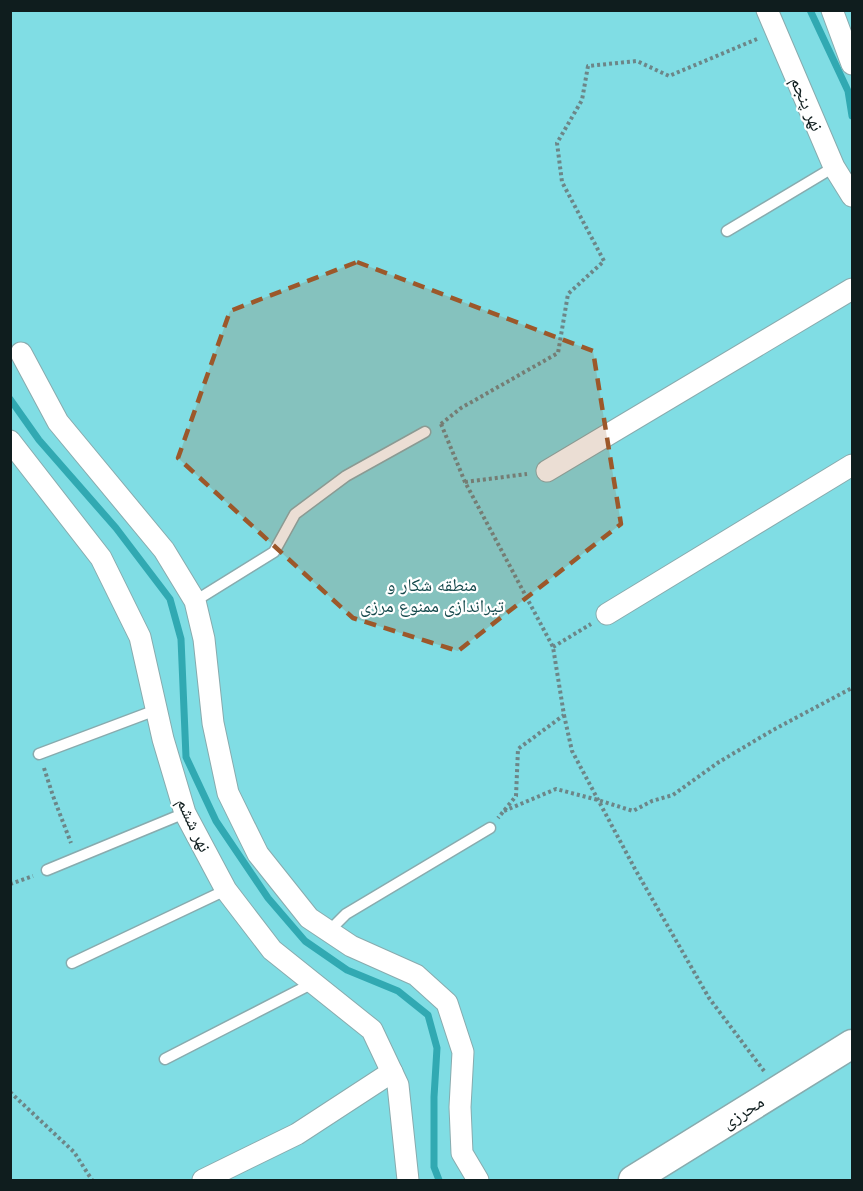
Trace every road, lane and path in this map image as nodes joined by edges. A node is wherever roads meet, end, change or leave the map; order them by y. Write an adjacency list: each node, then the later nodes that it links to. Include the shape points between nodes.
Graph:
1 (767, 10): 3 (street, نهر پنجم)
2 (832, 10): 4 (street)
3 (776, 31): 5 (street, نهر پنجم); 10 (path, via 669,76 637,61 588,66 582,100 557,143 562,182 604,261 568,294 558,353 461,408)
4 (852, 64)
5 (834, 167): 6 (street, نهر پنجم); 7 (lane)
6 (852, 196)
7 (727, 231)
8 (852, 289): 14 (street)
9 (21, 353): 16 (street, via 58,422 164,550)
10 (441, 424): 11 (path); 15 (path)
11 (425, 432): 16 (lane, via 346,476 295,514 274,552)
12 (10, 441): 20 (street, نهر ششم, via 101,558 140,637)
13 (852, 465): 17 (street)
14 (547, 471): 15 (path)
15 (465, 482): 18 (path)
16 (195, 601): 31 (street, via 228,793 258,854 309,918)
17 (607, 614): 18 (path)
18 (553, 647): 21 (path)
19 (852, 687): 23 (path, via 719,762 673,795 633,811)
20 (156, 710): 22 (lane); 25 (street, نهر ششم)
21 (564, 715): 23 (path, via 572,751); 24 (path, via 519,749 516,796)
22 (39, 754): 27 (path)
23 (598, 800): 24 (path, via 556,789); 37 (path, via 709,998)
24 (504, 812): 26 (path)
25 (185, 813): 27 (lane); 30 (street, نهر ششم)
26 (490, 828): 31 (lane, via 346,914)
27 (77, 858): 28 (lane)
28 (47, 870): 29 (path)
29 (10, 884)
30 (226, 890): 32 (lane); 33 (street, نهر ششم, via 272,950)
31 (329, 931): 42 (street, via 351,946 416,975 447,1003 463,1052 462,1153)
32 (72, 963)
33 (314, 983): 35 (lane); 36 (street, نهر ششم, via 372,1030)
34 (852, 1044): 37 (street, محرزی)
35 (165, 1059)
36 (392, 1072): 40 (street, via 297,1134); 41 (street, نهر ششم, via 398,1085)
37 (779, 1090): 43 (street, محرزی)
38 (10, 1092): 39 (path, via 74,1152)
39 (92, 1180)
40 (203, 1180)
41 (408, 1180)
42 (478, 1180)
43 (633, 1180)

